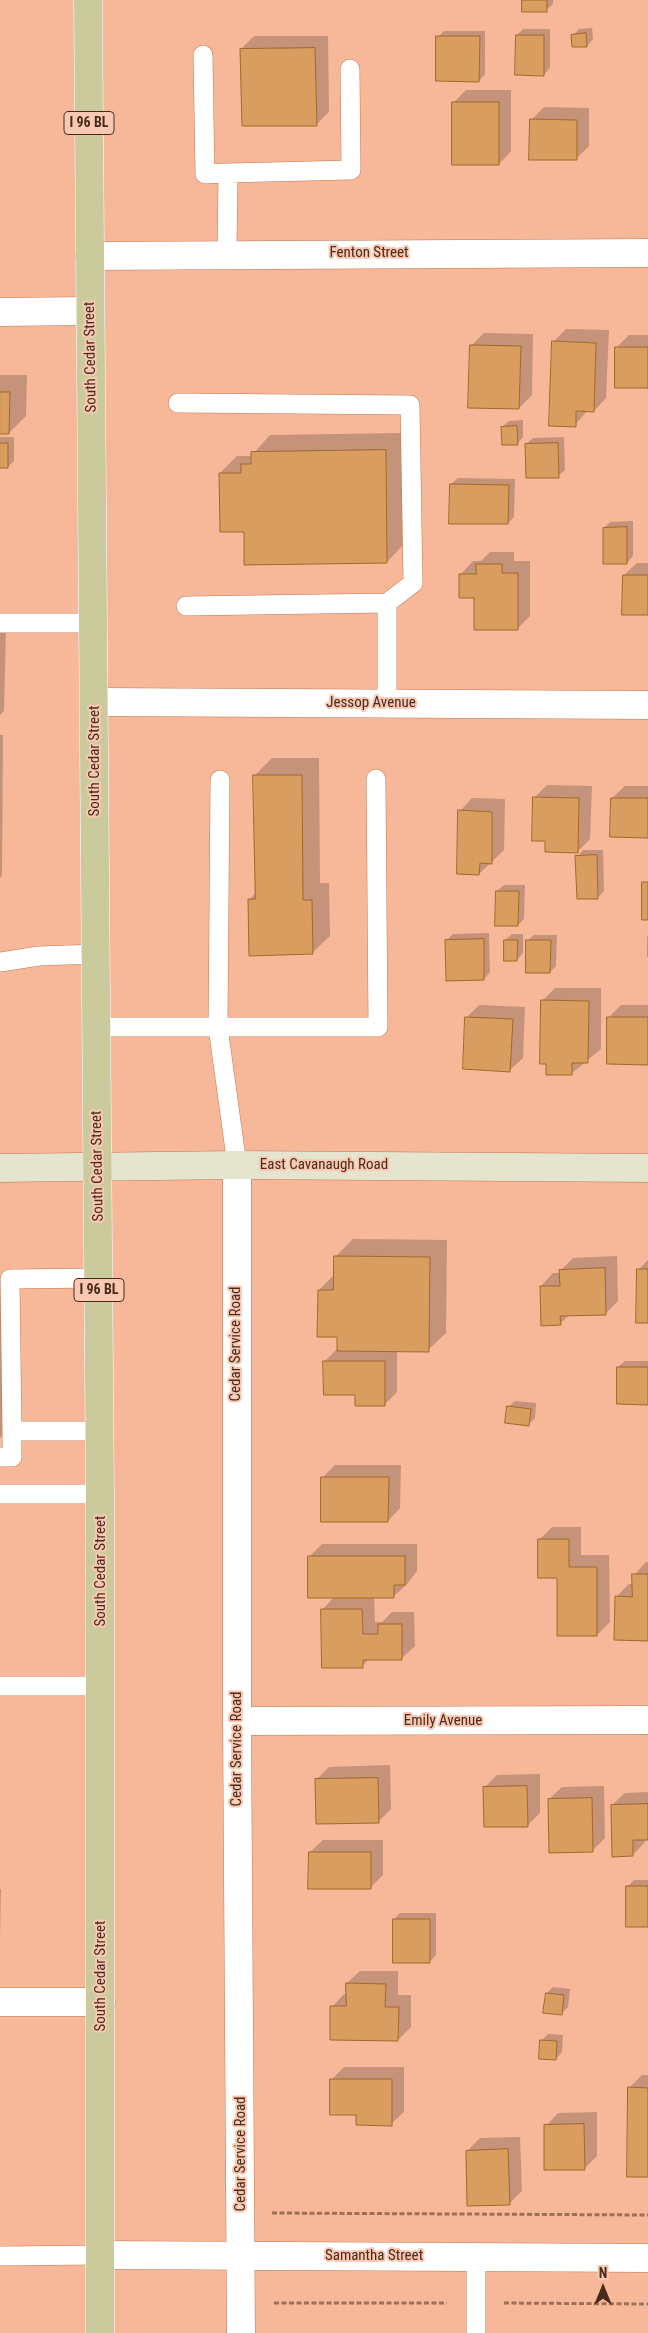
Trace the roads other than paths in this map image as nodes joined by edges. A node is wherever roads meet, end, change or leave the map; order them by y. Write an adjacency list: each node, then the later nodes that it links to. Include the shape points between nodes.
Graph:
1 (88, 0): 7 (main road, South Cedar Street / I 96 BL)
2 (204, 55): 4 (lane, via 205,174)
3 (350, 69): 4 (lane, via 351,170)
4 (228, 173): 6 (lane)
5 (648, 252): 6 (street, Fenton Street)
6 (227, 254): 7 (street, Fenton Street)
7 (90, 256): 8 (main road, South Cedar Street / I 96 BL)
8 (90, 311): 9 (street); 14 (main road, South Cedar Street / I 96 BL)
9 (0, 312)
10 (178, 403): 11 (lane, via 410,405 413,583)
11 (387, 603): 12 (lane); 16 (lane)
12 (186, 606)
13 (0, 623): 14 (lane)
14 (94, 623): 15 (main road, South Cedar Street / I 96 BL)
15 (94, 702): 16 (street, Jessop Avenue); 20 (main road, South Cedar Street / I 96 BL)
16 (387, 704): 17 (street, Jessop Avenue)
17 (648, 705)
18 (376, 779): 23 (lane, via 378,1027)
19 (220, 780): 23 (lane)
20 (96, 954): 21 (lane, via 39,956); 22 (main road, South Cedar Street / I 96 BL)
21 (0, 962)
22 (96, 1027): 23 (lane); 25 (main road, South Cedar Street / I 96 BL)
23 (218, 1027): 24 (lane)
24 (237, 1165): 25 (street, East Cavanaugh Road); 27 (street, East Cavanaugh Road); 38 (street, Cedar Service Road)
25 (98, 1167): 26 (street, East Cavanaugh Road); 29 (main road, South Cedar Street / I 96 BL)
26 (0, 1168)
27 (648, 1168)
28 (5, 1272): 29 (lane); 30 (lane)
29 (99, 1278): 31 (main road, South Cedar Street / I 96 BL)
30 (12, 1431): 31 (lane); 32 (lane, via 12,1457)
31 (100, 1431): 34 (main road, South Cedar Street / I 96 BL)
32 (0, 1457)
33 (0, 1494): 34 (lane)
34 (100, 1494): 36 (main road, South Cedar Street / I 96 BL)
35 (0, 1686): 36 (lane)
36 (101, 1686): 40 (main road, South Cedar Street / I 96 BL)
37 (648, 1720): 38 (street, Emily Avenue)
38 (237, 1721): 43 (street, Cedar Service Road)
39 (0, 2002): 40 (street)
40 (101, 2002): 41 (main road, South Cedar Street / I 96 BL)
41 (100, 2255): 42 (lane); 43 (street, Samantha Street); 46 (main road, South Cedar Street / I 96 BL)
42 (0, 2256)
43 (241, 2256): 44 (street, Samantha Street); 47 (street, Cedar Service Road)
44 (476, 2257): 45 (street, Samantha Street); 48 (lane)
45 (648, 2258)
46 (100, 2333)
47 (241, 2333)
48 (476, 2333)

